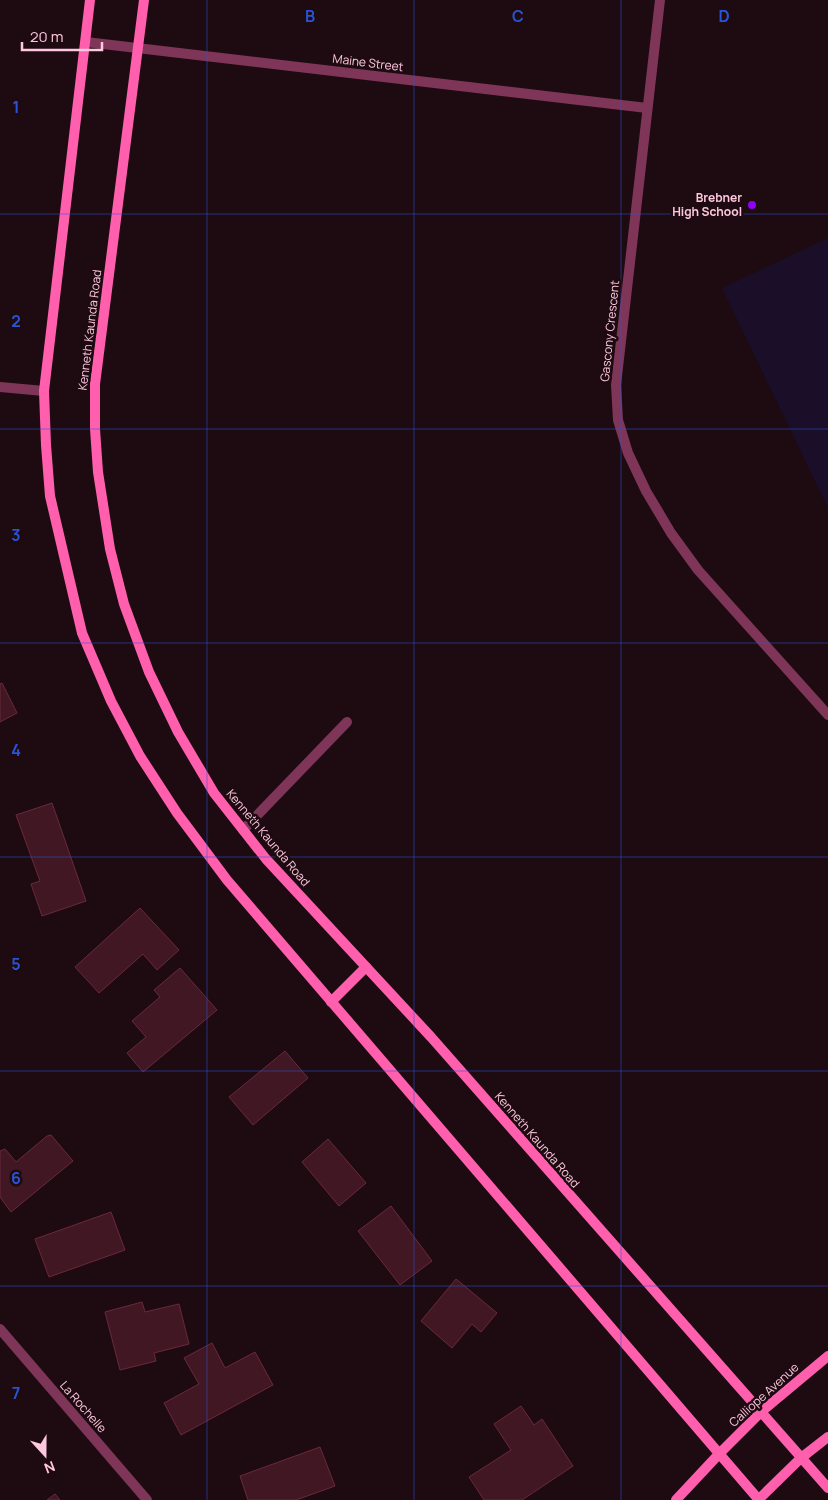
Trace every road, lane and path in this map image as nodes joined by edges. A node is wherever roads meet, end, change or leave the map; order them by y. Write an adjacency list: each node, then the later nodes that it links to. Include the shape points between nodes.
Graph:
1 (90, 0): 4 (main road)
2 (144, 0): 5 (main road, Kenneth Kaunda Road)
3 (660, 0): 6 (street, Gascony Crescent)
4 (86, 42): 5 (street, Maine Street); 8 (main road)
5 (138, 48): 6 (street, Maine Street); 11 (main road, Kenneth Kaunda Road, via 95,384 98,472 110,548 124,604 149,672 178,732 214,793)
6 (647, 108): 9 (street, Gascony Crescent, via 616,385 618,420 628,453 646,491 698,570)
7 (0, 387): 8 (street)
8 (44, 391): 13 (main road, via 50,496 82,633 111,701 140,756 176,813 227,880)
9 (828, 716)
10 (347, 722): 11 (street)
11 (243, 830): 12 (main road, Kenneth Kaunda Road)
12 (366, 967): 13 (main road); 16 (main road, Kenneth Kaunda Road)
13 (331, 1002): 18 (main road)
14 (0, 1330): 21 (street, La Rochelle)
15 (828, 1356): 16 (main road, Calliope Avenue)
16 (761, 1412): 18 (main road, Calliope Avenue); 19 (main road, Kenneth Kaunda Road)
17 (828, 1437): 19 (main road)
18 (719, 1454): 22 (main road, Calliope Avenue); 23 (main road)
19 (802, 1458): 20 (main road, Kenneth Kaunda Road); 23 (main road)
20 (828, 1488)
21 (147, 1500)
22 (676, 1500)
23 (758, 1500)

